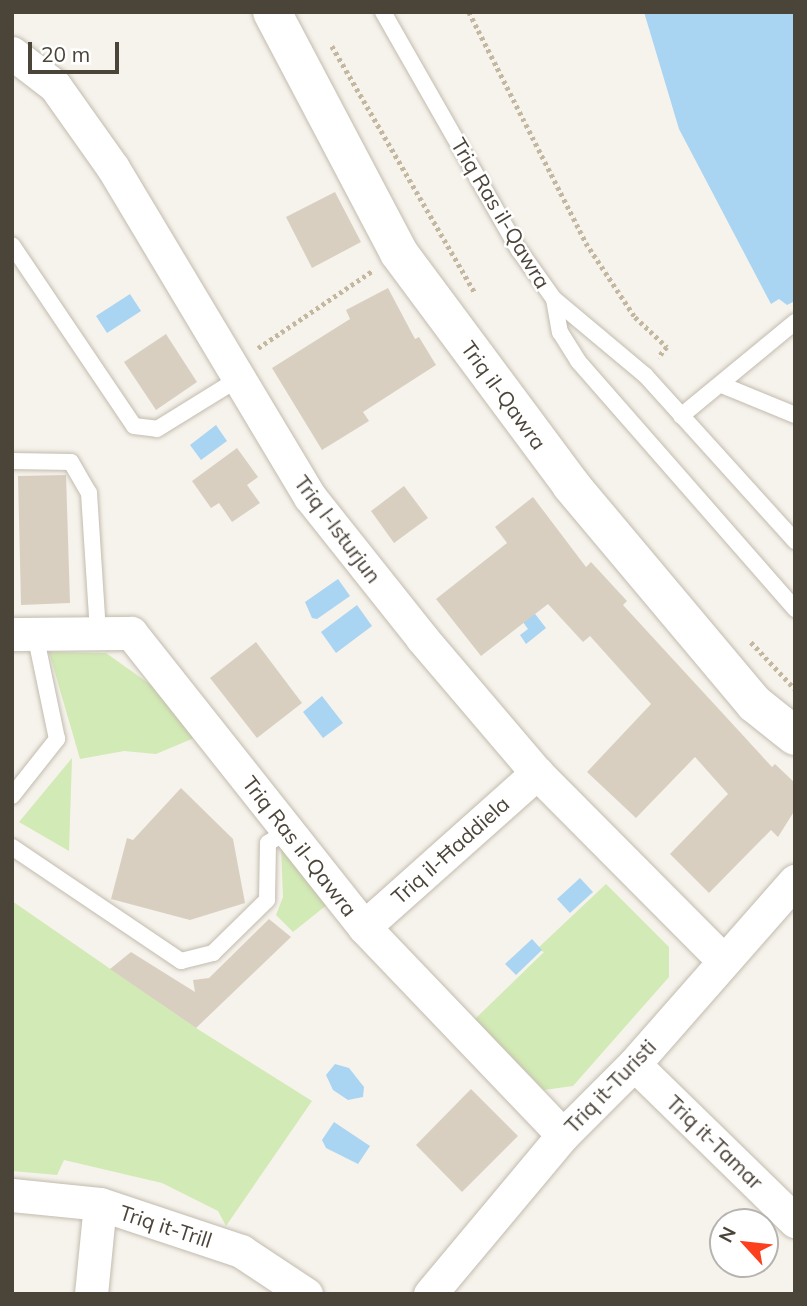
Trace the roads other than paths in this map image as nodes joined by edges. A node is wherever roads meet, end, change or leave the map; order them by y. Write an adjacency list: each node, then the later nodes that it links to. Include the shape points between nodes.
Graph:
1 (272, 12): 16 (street, Triq il-Qawra, via 399,253 571,485 755,704)
2 (383, 12): 5 (lane, Triq Ras il-Qawra, via 519,250)
3 (12, 53): 7 (street, Triq l-Isturjun, via 55,86 113,168)
4 (12, 245): 7 (lane, via 134,426 157,429)
5 (554, 299): 10 (lane, Triq Ras il-Qawra, via 645,375); 13 (lane, via 560,332 578,361)
6 (795, 322): 8 (lane)
7 (234, 373): 17 (street, Triq l-Isturjun, via 310,497)
8 (722, 385): 9 (lane); 10 (lane)
9 (795, 415)
10 (681, 416): 12 (lane, Triq Ras il-Qawra)
11 (12, 461): 15 (lane, via 71,462 89,493)
12 (795, 541)
13 (795, 609)
14 (23, 634): 15 (street, Triq Ras il-Qawra); 18 (lane, via 57,739)
15 (98, 634): 19 (street, Triq Ras il-Qawra, via 131,633)
16 (795, 736)
17 (537, 773): 22 (street, Triq il-Ħaddiela); 23 (street, Triq l-Isturjun)
18 (12, 796)
19 (288, 831): 20 (lane, via 268,843 267,900 213,953 181,961); 22 (street, Triq Ras il-Qawra)
20 (12, 848)
21 (795, 881): 23 (street, Triq it-Turisti)
22 (364, 927): 25 (street, Triq Ras il-Qawra)
23 (724, 961): 24 (street, Triq it-Turisti)
24 (634, 1064): 25 (street, Triq it-Turisti); 28 (street, Triq it-Tamar)
25 (563, 1135): 31 (street, Triq it-Turisti)
26 (12, 1195): 27 (street, Triq it-Trill)
27 (100, 1204): 29 (street); 30 (street, Triq it-Trill, via 241,1251)
28 (795, 1221)
29 (91, 1294)
30 (306, 1294)
31 (430, 1294)

